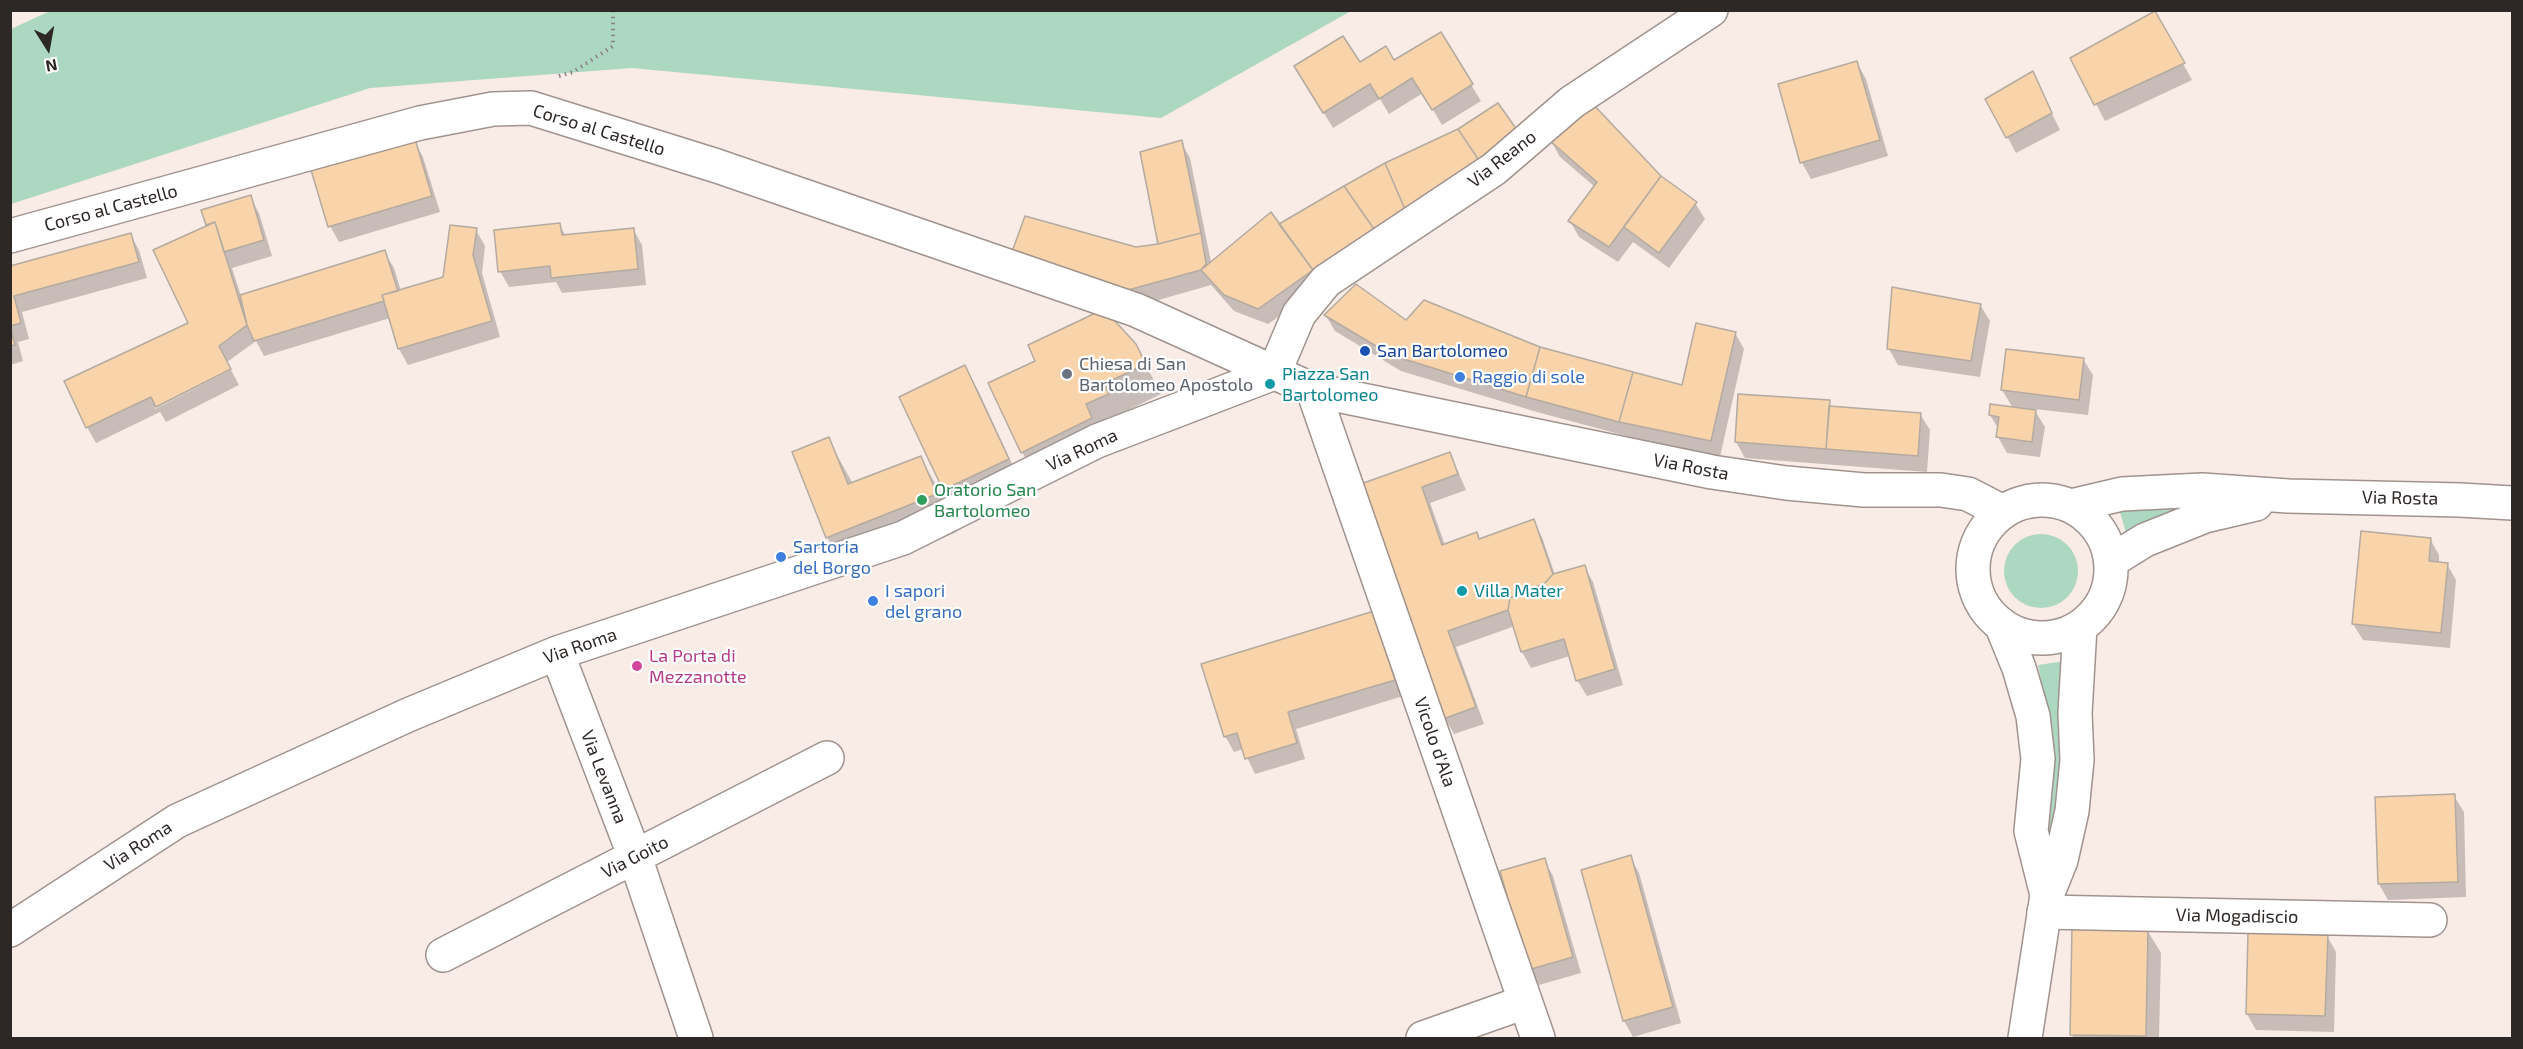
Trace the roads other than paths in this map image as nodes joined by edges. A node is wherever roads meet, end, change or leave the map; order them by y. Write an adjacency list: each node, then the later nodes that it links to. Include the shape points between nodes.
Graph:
1 (1712, 10): 3 (street, Via Reano, via 1572,102 1494,169 1326,281 1299,314)
2 (10, 236): 3 (street, Corso al Castello, via 420,123 493,109 531,108 717,166 1137,310)
3 (1275, 373): 4 (street); 12 (street, Via Roma, via 1097,441 903,538)
4 (1313, 390): 8 (street, Via Rosta, via 1712,472 1853,489 1968,494); 19 (street, Vicolo d'Ala)
5 (2288, 496): 6 (street, Via Rosta); 7 (street, Via Rosta, via 2202,490 2122,494); 9 (street, Via Rosta, via 2205,516 2145,540)
6 (2512, 504)
7 (2071, 506): 8 (street, via 2048,500 2025,502); 9 (street, via 2090,519 2104,538)
8 (2003, 512): 10 (street, via 1977,546 1973,568 1976,589 1986,609)
9 (2111, 561): 11 (street, via 2111,580 2105,598)
10 (2001, 624): 11 (street, via 2040,638); 15 (street, via 2033,716 2038,759 2031,831)
11 (2080, 627): 15 (street, via 2072,811 2061,860)
12 (557, 653): 14 (street, Via Levanna); 16 (street, Via Roma, via 408,715 177,820)
13 (827, 758): 14 (street, Via Goito)
14 (635, 857): 18 (street, Via Goito); 20 (street, Via Levanna)
15 (2045, 904): 17 (street, Via Mogadiscio); 23 (street)
16 (15, 917)
17 (2430, 920)
18 (443, 955)
19 (1525, 1002): 21 (street); 22 (street, Vicolo d'Ala)
20 (696, 1038)
21 (1423, 1038)
22 (1538, 1038)
23 (2025, 1038)

